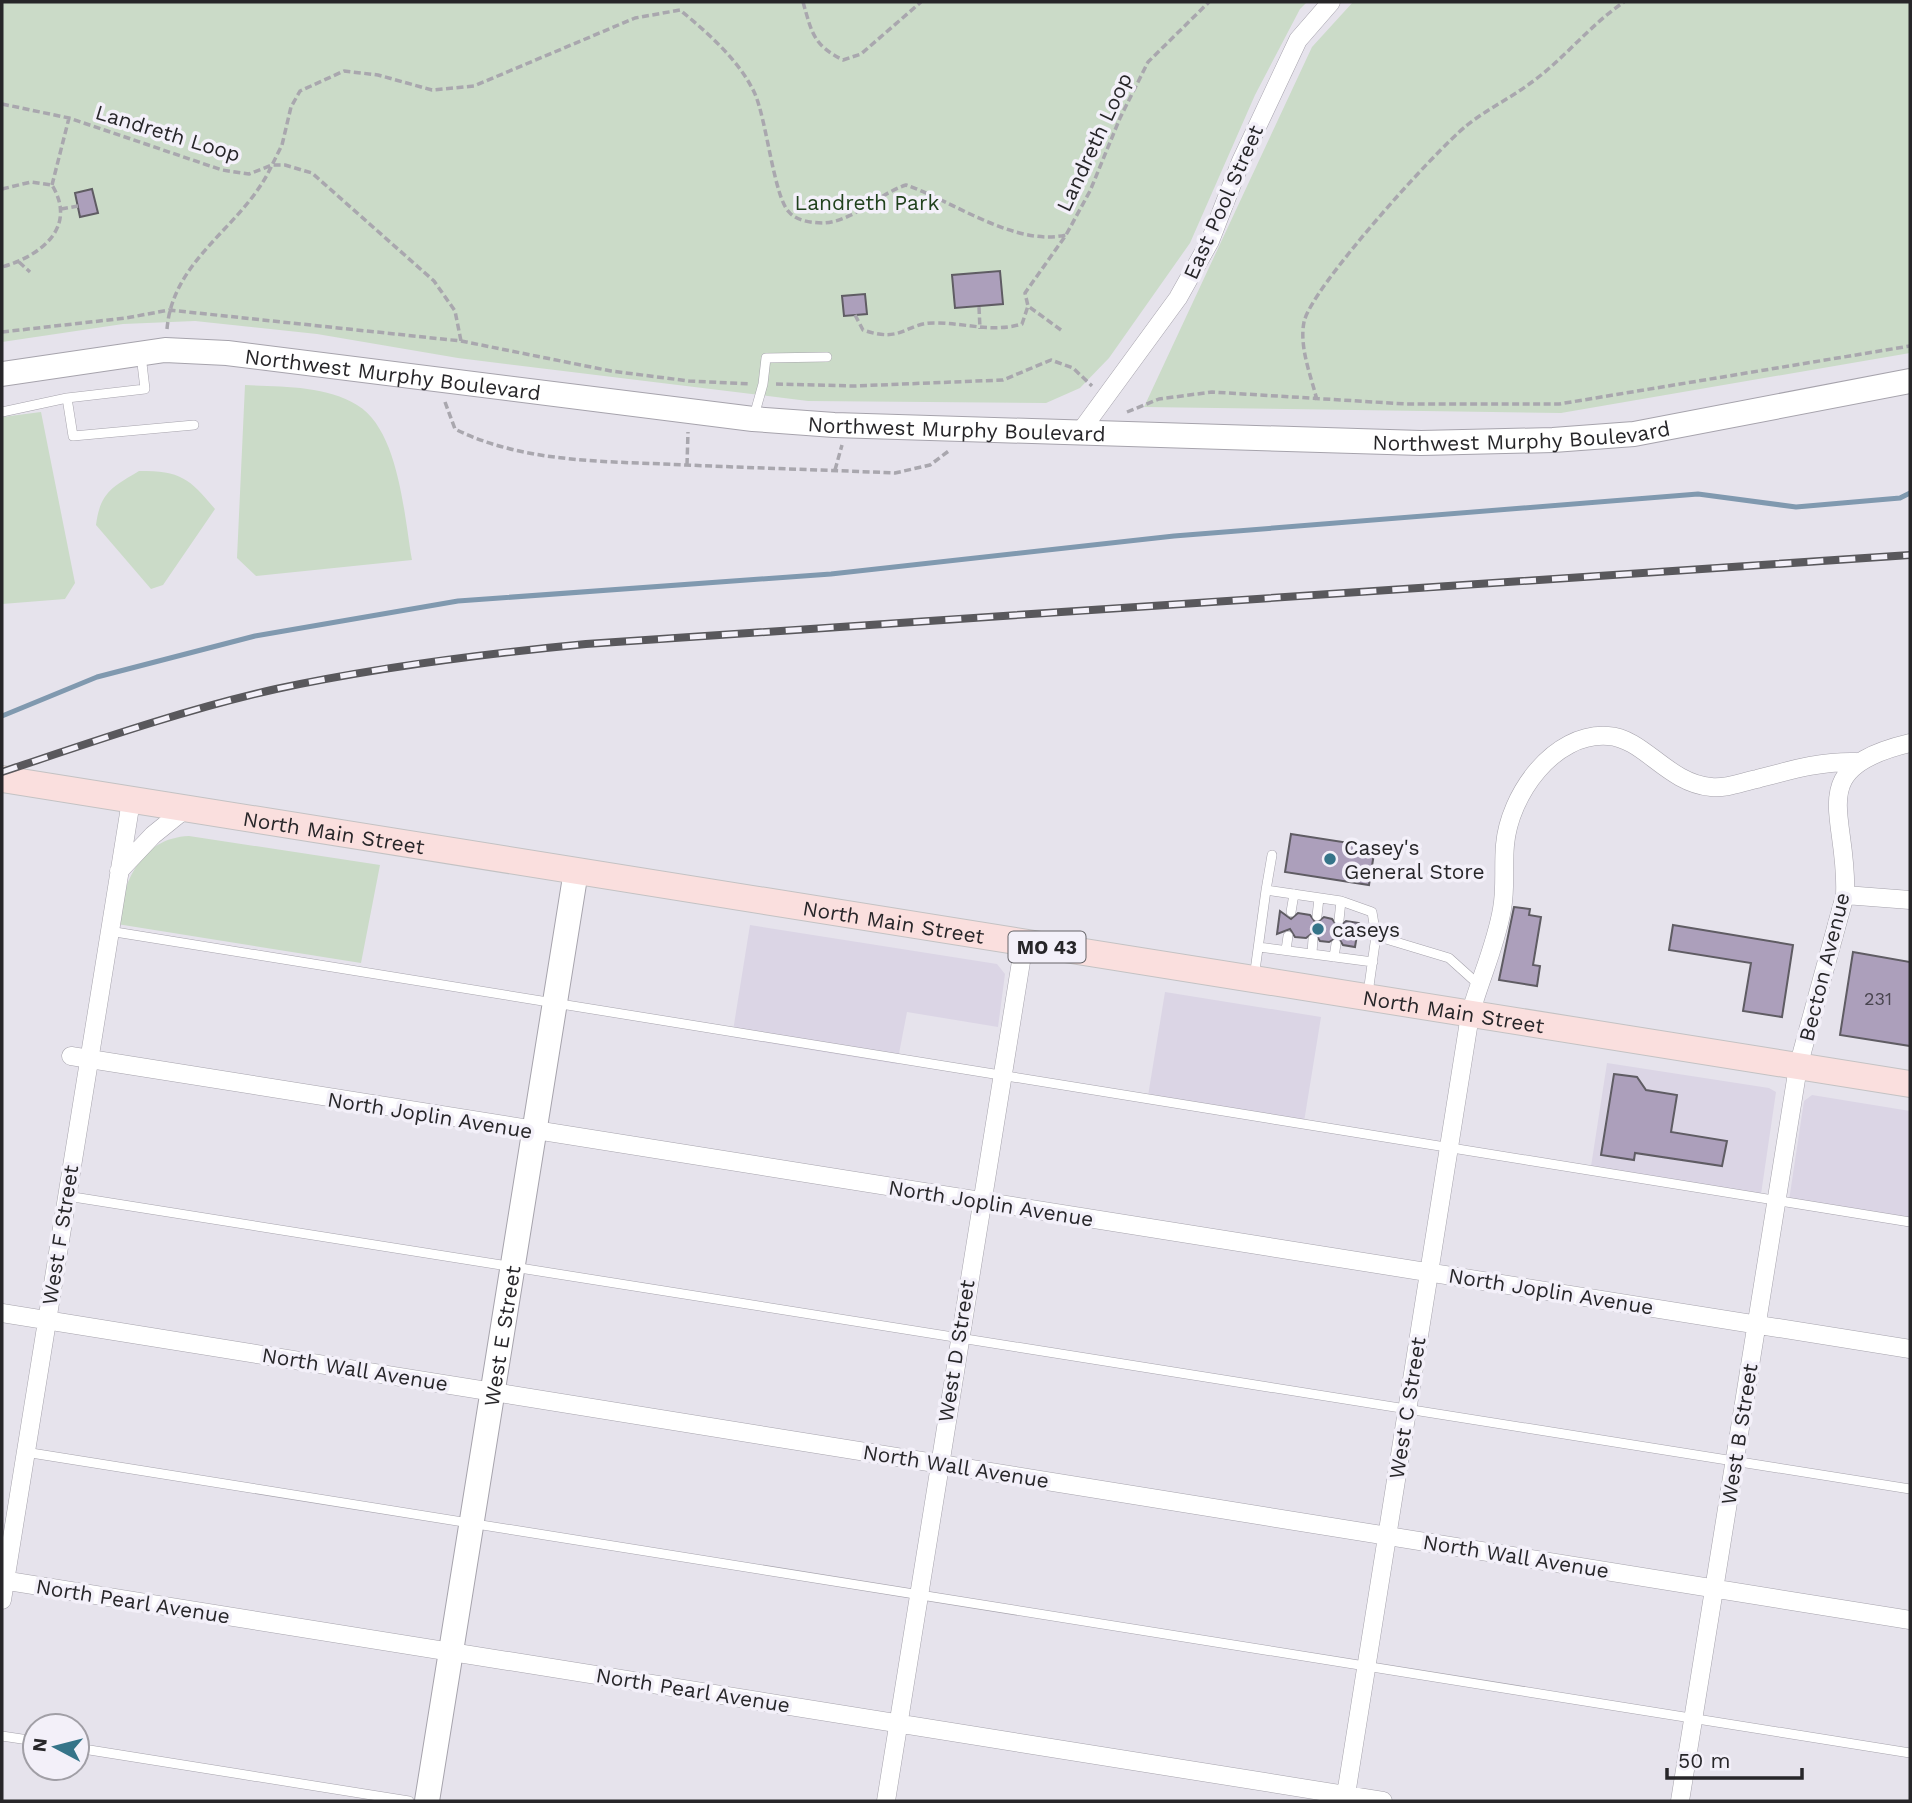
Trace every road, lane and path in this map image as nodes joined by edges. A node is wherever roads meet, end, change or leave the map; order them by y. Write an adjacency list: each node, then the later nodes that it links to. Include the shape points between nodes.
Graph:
1 (803, 2): 2 (path, via 822,50 843,60 861,54)
2 (921, 2)
3 (1209, 2): 13 (path, Landreth Loop, via 1148,62)
4 (1331, 2): 32 (street, East Pool Street, via 1298,40 1241,161 1210,241 1178,298)
5 (1624, 2): 34 (path, via 1600,18 1532,82 1491,106 1438,151 1321,292 1304,320 1303,343)
6 (2, 104): 7 (path, Landreth Loop)
7 (69, 118): 8 (path, Landreth Loop, via 222,170 249,174); 9 (path)
8 (272, 165): 13 (path, Landreth Loop, via 282,145 290,107 300,91 344,71 432,90 474,86 635,18 680,10 731,58 754,92 768,130 782,203 790,215 826,223 906,185 1012,230 1048,239); 19 (path, via 244,210 182,278); 24 (path, via 312,173 434,281 455,311)
9 (52, 186): 10 (path, via 31,182); 12 (path)
10 (2, 189)
11 (78, 206): 12 (path)
12 (61, 208): 14 (path, via 56,236)
13 (1066, 235): 17 (path, Landreth Loop, via 1025,293)
14 (19, 262): 15 (path); 16 (path)
15 (2, 267)
16 (30, 272)
17 (1028, 306): 21 (path, via 1022,324 1003,330); 22 (path)
18 (979, 307): 21 (path)
19 (169, 310): 23 (path); 24 (path)
20 (855, 315): 21 (path, via 863,330 882,337 934,322)
21 (980, 329)
22 (1061, 330)
23 (2, 332)
24 (461, 341): 31 (path, via 611,371 689,382)
25 (1910, 346): 34 (path, via 1559,404)
26 (141, 353): 28 (street, Northwest Murphy Boulevard); 29 (street, Northwest Murphy Boulevard, via 240,354); 33 (lane, via 145,389)
27 (827, 357): 31 (lane, via 766,358)
28 (2, 374)
29 (443, 379): 35 (street, Northwest Murphy Boulevard); 41 (path, via 455,429 482,443 636,466)
30 (1910, 381): 40 (street, Northwest Murphy Boulevard, via 1634,433 1553,440 1421,443)
31 (763, 384): 32 (path, via 854,386 1003,380 1051,360 1073,368); 37 (lane)
32 (1102, 397): 34 (path, via 1121,414 1159,398 1202,393); 40 (street, East Pool Street)
33 (67, 398): 36 (lane); 38 (lane, via 73,436)
34 (1317, 401)
35 (688, 410): 37 (street, Northwest Murphy Boulevard); 41 (path)
36 (2, 412)
37 (753, 419): 39 (street, Northwest Murphy Boulevard)
38 (194, 425)
39 (959, 429): 40 (street, Northwest Murphy Boulevard); 41 (path, via 950,450 930,465 895,473)
40 (1080, 432)
41 (687, 465)
42 (1910, 743): 43 (street)
43 (1856, 762): 52 (street, Becton Avenue, via 1843,775 1839,796); 71 (street, West C Street, via 1823,762 1730,786 1707,787 1668,772 1621,739 1583,738 1545,762 1520,795 1504,846 1498,930)
44 (2, 779): 45 (main road, North Main Street / MO 43)
45 (131, 801): 46 (main road, North Main Street / MO 43); 48 (street, West F Street)
46 (184, 810): 48 (street); 49 (main road, North Main Street / MO 43)
47 (1272, 855): 50 (lane)
48 (119, 871): 59 (street, West F Street)
49 (576, 871): 63 (main road, North Main Street / MO 43); 73 (street, West E Street)
50 (1266, 890): 51 (lane); 65 (lane)
51 (1294, 894): 53 (lane); 56 (lane)
52 (1845, 895): 54 (street); 76 (street, Becton Avenue)
53 (1320, 898): 55 (lane); 57 (lane)
54 (1910, 900)
55 (1341, 901): 58 (lane); 61 (lane, via 1371,912)
56 (1292, 912)
57 (1317, 916)
58 (1339, 920)
59 (109, 931): 73 (lane); 75 (street, West F Street)
60 (1288, 936): 66 (lane)
61 (1376, 936): 69 (lane); 71 (lane, via 1450,958)
62 (1314, 939): 67 (lane)
63 (1024, 943): 70 (main road, North Main Street / MO 43); 77 (street, West D Street)
64 (1336, 944): 68 (lane)
65 (1259, 947): 66 (lane); 70 (lane)
66 (1286, 950): 67 (lane)
67 (1312, 953): 68 (lane)
68 (1334, 957): 69 (lane)
69 (1373, 962): 72 (lane)
70 (1254, 980): 72 (main road, North Main Street / MO 43)
71 (1479, 985): 74 (street, West C Street)
72 (1367, 998): 74 (main road, North Main Street / MO 43)
73 (555, 1003): 77 (lane); 79 (street, West E Street)
74 (1470, 1015): 76 (main road, North Main Street / MO 43); 80 (street, West C Street)
75 (80, 1058): 79 (street, North Joplin Avenue); 81 (street, West F Street)
76 (1798, 1067): 78 (main road, North Main Street / MO 43); 82 (street, West B Street)
77 (1003, 1075): 80 (lane); 83 (street, West D Street)
78 (1910, 1084)
79 (534, 1131): 83 (street, North Joplin Avenue); 85 (street, West E Street)
80 (1448, 1147): 82 (lane); 86 (street, West C Street)
81 (67, 1196): 85 (lane); 88 (street, West F Street)
82 (1777, 1200): 84 (lane); 89 (street, West B Street)
83 (981, 1201): 86 (street, North Joplin Avenue); 90 (street, West D Street)
84 (1910, 1222)
85 (513, 1267): 90 (lane); 92 (street, West E Street)
86 (1429, 1272): 89 (street, North Joplin Avenue); 93 (street, West C Street)
87 (2, 1313): 88 (street, North Wall Avenue)
88 (47, 1320): 92 (street, North Wall Avenue); 94 (street, West F Street)
89 (1757, 1324): 91 (street, North Joplin Avenue); 95 (street, West B Street)
90 (959, 1338): 93 (lane); 96 (street, West D Street)
91 (1910, 1349)
92 (493, 1392): 96 (street, North Wall Avenue); 98 (street, West E Street)
93 (1406, 1409): 95 (lane); 99 (street, West C Street)
94 (25, 1452): 98 (lane); 100 (street, West F Street)
95 (1735, 1461): 97 (lane); 101 (street, West B Street)
96 (938, 1463): 99 (street, North Wall Avenue); 102 (street, West D Street)
97 (1910, 1489)
98 (472, 1523): 102 (lane); 105 (street, West E Street)
99 (1387, 1536): 101 (street, North Wall Avenue); 106 (street, West C Street)
100 (3, 1580): 103 (street, West F Street); 105 (street, North Pearl Avenue)
101 (1715, 1588): 104 (street, North Wall Avenue); 107 (street, West B Street)
102 (918, 1595): 106 (lane); 108 (street, West D Street)
103 (2, 1600)
104 (1910, 1620)
105 (451, 1652): 108 (street, North Pearl Avenue); 115 (street, West E Street)
106 (1366, 1666): 107 (lane); 113 (street, West C Street)
107 (1694, 1718): 112 (lane); 118 (street, West B Street)
108 (899, 1722): 113 (street, North Pearl Avenue); 116 (street, West D Street)
109 (2, 1736): 110 (lane)
110 (21, 1739)
111 (91, 1750): 114 (lane)
112 (1910, 1753)
113 (1345, 1798): 117 (street, North Pearl Avenue)
114 (409, 1801)
115 (427, 1801)
116 (886, 1801)
117 (1383, 1801)
118 (1681, 1801)

